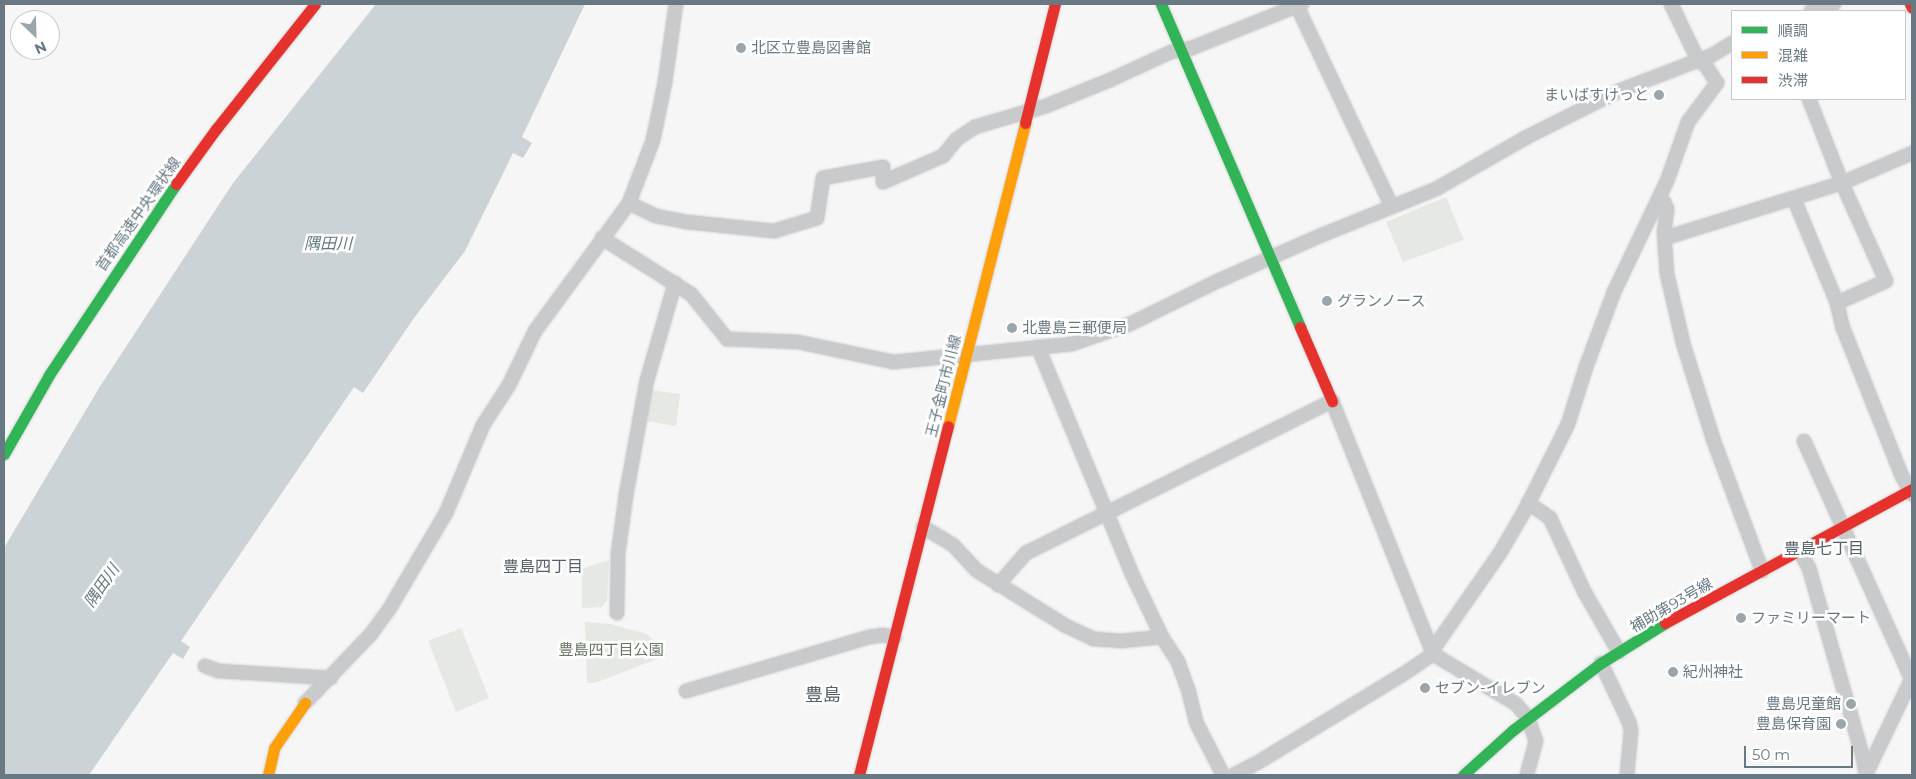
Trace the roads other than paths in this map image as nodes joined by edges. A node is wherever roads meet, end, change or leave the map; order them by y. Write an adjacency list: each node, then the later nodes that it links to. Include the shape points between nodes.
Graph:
1 (307, 4): 32 (main road, 首都高速中央環状線, via 162,193 81,313)
2 (315, 4): 33 (main road, 首都高速中央環状線, via 167,196 60,358)
3 (676, 4): 21 (street, via 653,140)
4 (1055, 4): 16 (main road, 王子金町市川線)
5 (1161, 4): 13 (main road)
6 (1671, 4): 14 (street)
7 (1834, 4): 11 (street)
8 (1910, 4): 10 (main road)
9 (1300, 5): 13 (street); 22 (street)
10 (1912, 8)
11 (1814, 10)
12 (1731, 44): 14 (street)
13 (1181, 50): 16 (street, via 1046,106); 25 (main road)
14 (1698, 60): 20 (street, via 1717,83 1688,122); 22 (street, via 1621,90 1525,138 1436,189)
15 (1809, 100): 18 (street)
16 (1028, 109): 21 (street, via 975,128 957,139 943,156 883,182 883,167 823,178 817,218 774,232 656,216); 29 (main road, 王子金町市川線)
17 (1912, 153): 18 (street)
18 (1842, 184): 19 (street); 27 (street, via 1886,281)
19 (1794, 199): 24 (street); 27 (street)
20 (1659, 200): 24 (street, via 1667,209); 35 (street, via 1614,292 1568,424)
21 (629, 203): 23 (street)
22 (1392, 207): 25 (street)
23 (602, 238): 26 (street); 49 (street, via 535,331 509,385 483,426 446,513 391,606 371,634)
24 (1665, 238): 40 (street, via 1666,274 1682,343 1713,439)
25 (1272, 257): 28 (street, via 1130,324 1072,344); 30 (main road)
26 (675, 283): 29 (street, via 691,294 727,339 798,342 894,362); 42 (street, via 647,380 626,494 618,554)
27 (1837, 304): 34 (street, via 1843,328)
28 (1038, 347): 29 (street); 36 (street)
29 (967, 354): 38 (main road, 王子金町市川線)
30 (1332, 401): 36 (street); 46 (street)
31 (1804, 441): 37 (street)
32 (4, 442)
33 (4, 454)
34 (1911, 491): 37 (main road, 補助第93号線)
35 (1528, 503): 45 (street, via 1550,518 1585,593); 46 (street, via 1500,553)
36 (1106, 514): 41 (street, via 1026,553); 44 (street)
37 (1844, 526): 39 (main road, 補助第93号線); 50 (street)
38 (923, 527): 41 (street, via 953,545 976,570); 43 (main road, 王子金町市川線)
39 (1800, 550): 40 (main road, 補助第93号線); 54 (street, via 1809,568)
40 (1762, 571): 45 (main road, 補助第93号線)
41 (998, 585): 44 (street, via 1094,639 1121,641)
42 (617, 614)
43 (895, 637): 51 (street, via 870,637); 56 (main road, 王子金町市川線)
44 (1162, 637): 57 (street, via 1178,662 1196,722)
45 (1619, 652): 47 (main road, 補助第93号線)
46 (1433, 654): 53 (street, via 1516,704); 58 (street, via 1402,676)
47 (1601, 663): 53 (main road, 補助第93号線); 61 (street, via 1630,722)
48 (205, 666): 49 (street, via 219,671)
49 (331, 678): 52 (street)
50 (1912, 679): 54 (street)
51 (686, 691)
52 (306, 703): 55 (main road, via 274,748)
53 (1528, 718): 59 (main road, 補助第93号線); 60 (street, via 1536,741)
54 (1866, 774)
55 (268, 775)
56 (859, 775)
57 (1224, 775)
58 (1234, 775)
59 (1463, 775)
60 (1527, 775)
61 (1627, 775)

